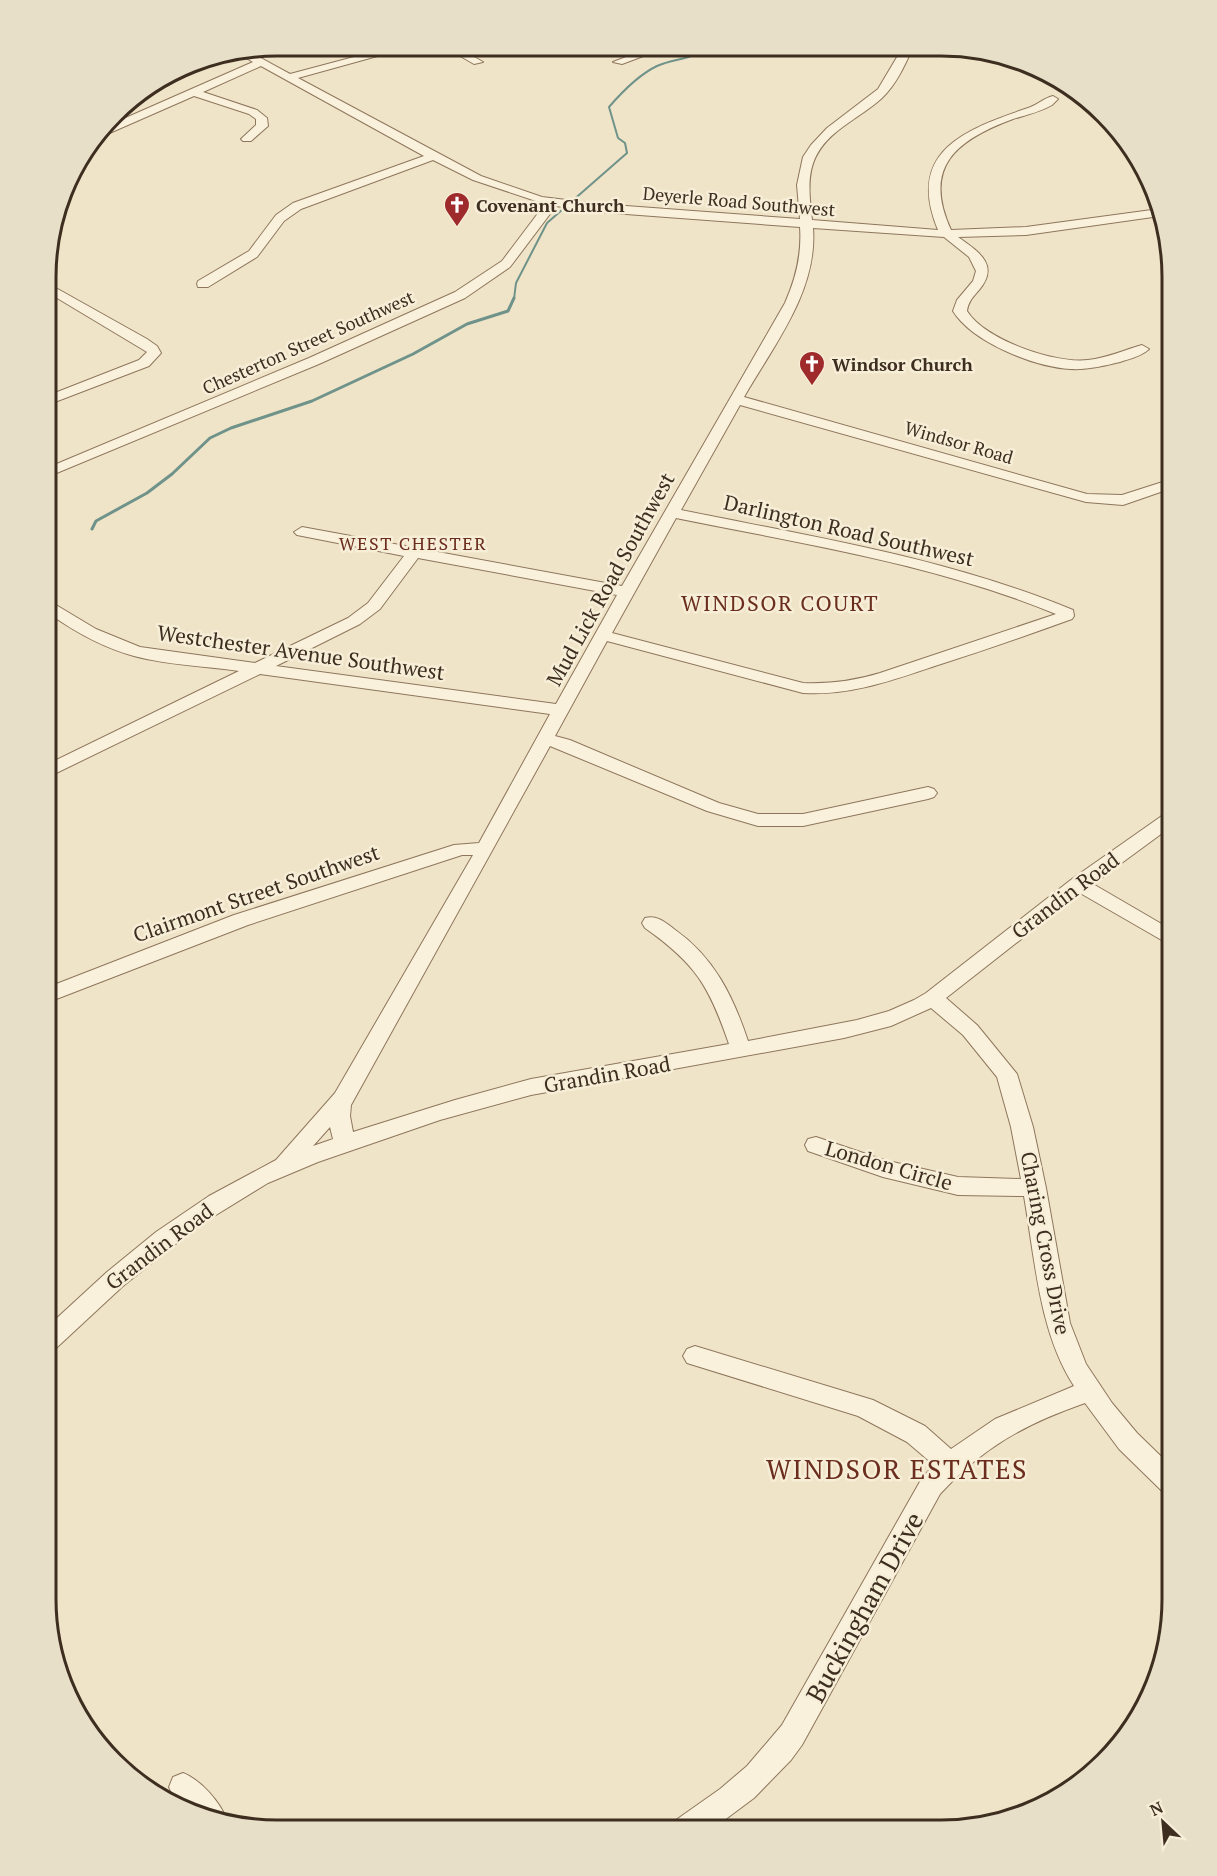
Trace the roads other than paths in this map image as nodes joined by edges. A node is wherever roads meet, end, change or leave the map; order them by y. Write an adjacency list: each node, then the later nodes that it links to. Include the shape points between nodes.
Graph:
1 (370, 56): 9 (street)
2 (467, 56): 7 (street)
3 (636, 56): 8 (street)
4 (903, 56): 17 (street, Mud Lick Road Southwest, via 886,88 829,131 812,152 804,168 801,189)
5 (252, 57): 6 (street, Deyerle Road Southwest)
6 (262, 62): 9 (street, Deyerle Road Southwest); 10 (street)
7 (478, 62)
8 (618, 62)
9 (290, 77): 14 (street, Deyerle Road Southwest)
10 (192, 92): 12 (street); 13 (street, via 254,112 261,118 262,126)
11 (1053, 99): 18 (street, via 977,132 942,159 934,177)
12 (113, 128)
13 (247, 139)
14 (434, 156): 15 (street, Deyerle Road Southwest, via 508,190); 19 (street, via 297,207 279,218 253,254)
15 (562, 204): 17 (street, Deyerle Road Southwest); 24 (street, Chesterton Street Southwest, via 506,264 460,295 314,361)
16 (1152, 214): 18 (street, Deyerle Road Southwest, via 1026,231)
17 (806, 224): 18 (street, Deyerle Road Southwest); 23 (street, Mud Lick Road Southwest, via 807,248 800,283)
18 (946, 234): 21 (street, via 982,269 960,311 986,335 1035,358 1066,366 1110,361)
19 (203, 284)
20 (56, 292): 22 (street, via 142,342 154,353 144,363)
21 (1142, 349)
22 (56, 397)
23 (736, 399): 25 (street, Windsor Road, via 1086,498 1123,500); 26 (street, Mud Lick Road Southwest)
24 (56, 468)
25 (1162, 486)
26 (671, 512): 29 (street, Mud Lick Road Southwest); 31 (street, Darlington Road Southwest, via 914,562 1067,613 883,678 833,689 803,688)
27 (303, 532): 28 (street)
28 (414, 553): 29 (street); 32 (street, via 366,613)
29 (627, 592): 31 (street, Mud Lick Road Southwest)
30 (56, 611): 32 (street, Westchester Avenue Southwest, via 79,628 118,646 159,656)
31 (602, 635): 33 (street, Mud Lick Road Southwest)
32 (255, 669): 33 (street, Westchester Avenue Southwest); 35 (street)
33 (561, 710): 34 (street, Mud Lick Road Southwest)
34 (545, 739): 36 (street, via 713,807 758,820 803,820); 38 (street, Mud Lick Road Southwest)
35 (56, 767)
36 (928, 793)
37 (1162, 824): 39 (street, Grandin Road)
38 (485, 849): 42 (street, Clairmont Street Southwest, via 461,849 269,910); 45 (street, Mud Lick Road Southwest)
39 (1079, 884): 41 (street); 43 (street, Grandin Road)
40 (652, 923): 44 (street, via 703,964 724,1000)
41 (1162, 933)
42 (56, 992)
43 (933, 998): 44 (street, Grandin Road, via 876,1024); 49 (street, Charing Cross Drive, via 970,1030 1007,1074)
44 (741, 1050): 46 (street, Grandin Road, via 531,1087)
45 (342, 1100): 46 (street, Mud Lick Road Southwest, via 338,1110); 48 (street)
46 (345, 1142): 48 (street, Grandin Road)
47 (816, 1145): 49 (street, London Circle, via 883,1168 957,1186)
48 (280, 1168): 50 (street, Grandin Road, via 236,1190 175,1229)
49 (1035, 1188): 52 (street, Charing Cross Drive, via 1058,1323 1076,1370)
50 (56, 1333)
51 (695, 1356): 53 (street, via 864,1407 916,1434)
52 (1091, 1391): 53 (street, Buckingham Drive, via 1016,1419 985,1436); 54 (street, Charing Cross Drive, via 1128,1441)
53 (951, 1464): 57 (street, Buckingham Drive, via 932,1486 776,1758 751,1784)
54 (1162, 1474)
55 (183, 1787): 56 (street)
56 (202, 1807)
57 (702, 1820)

